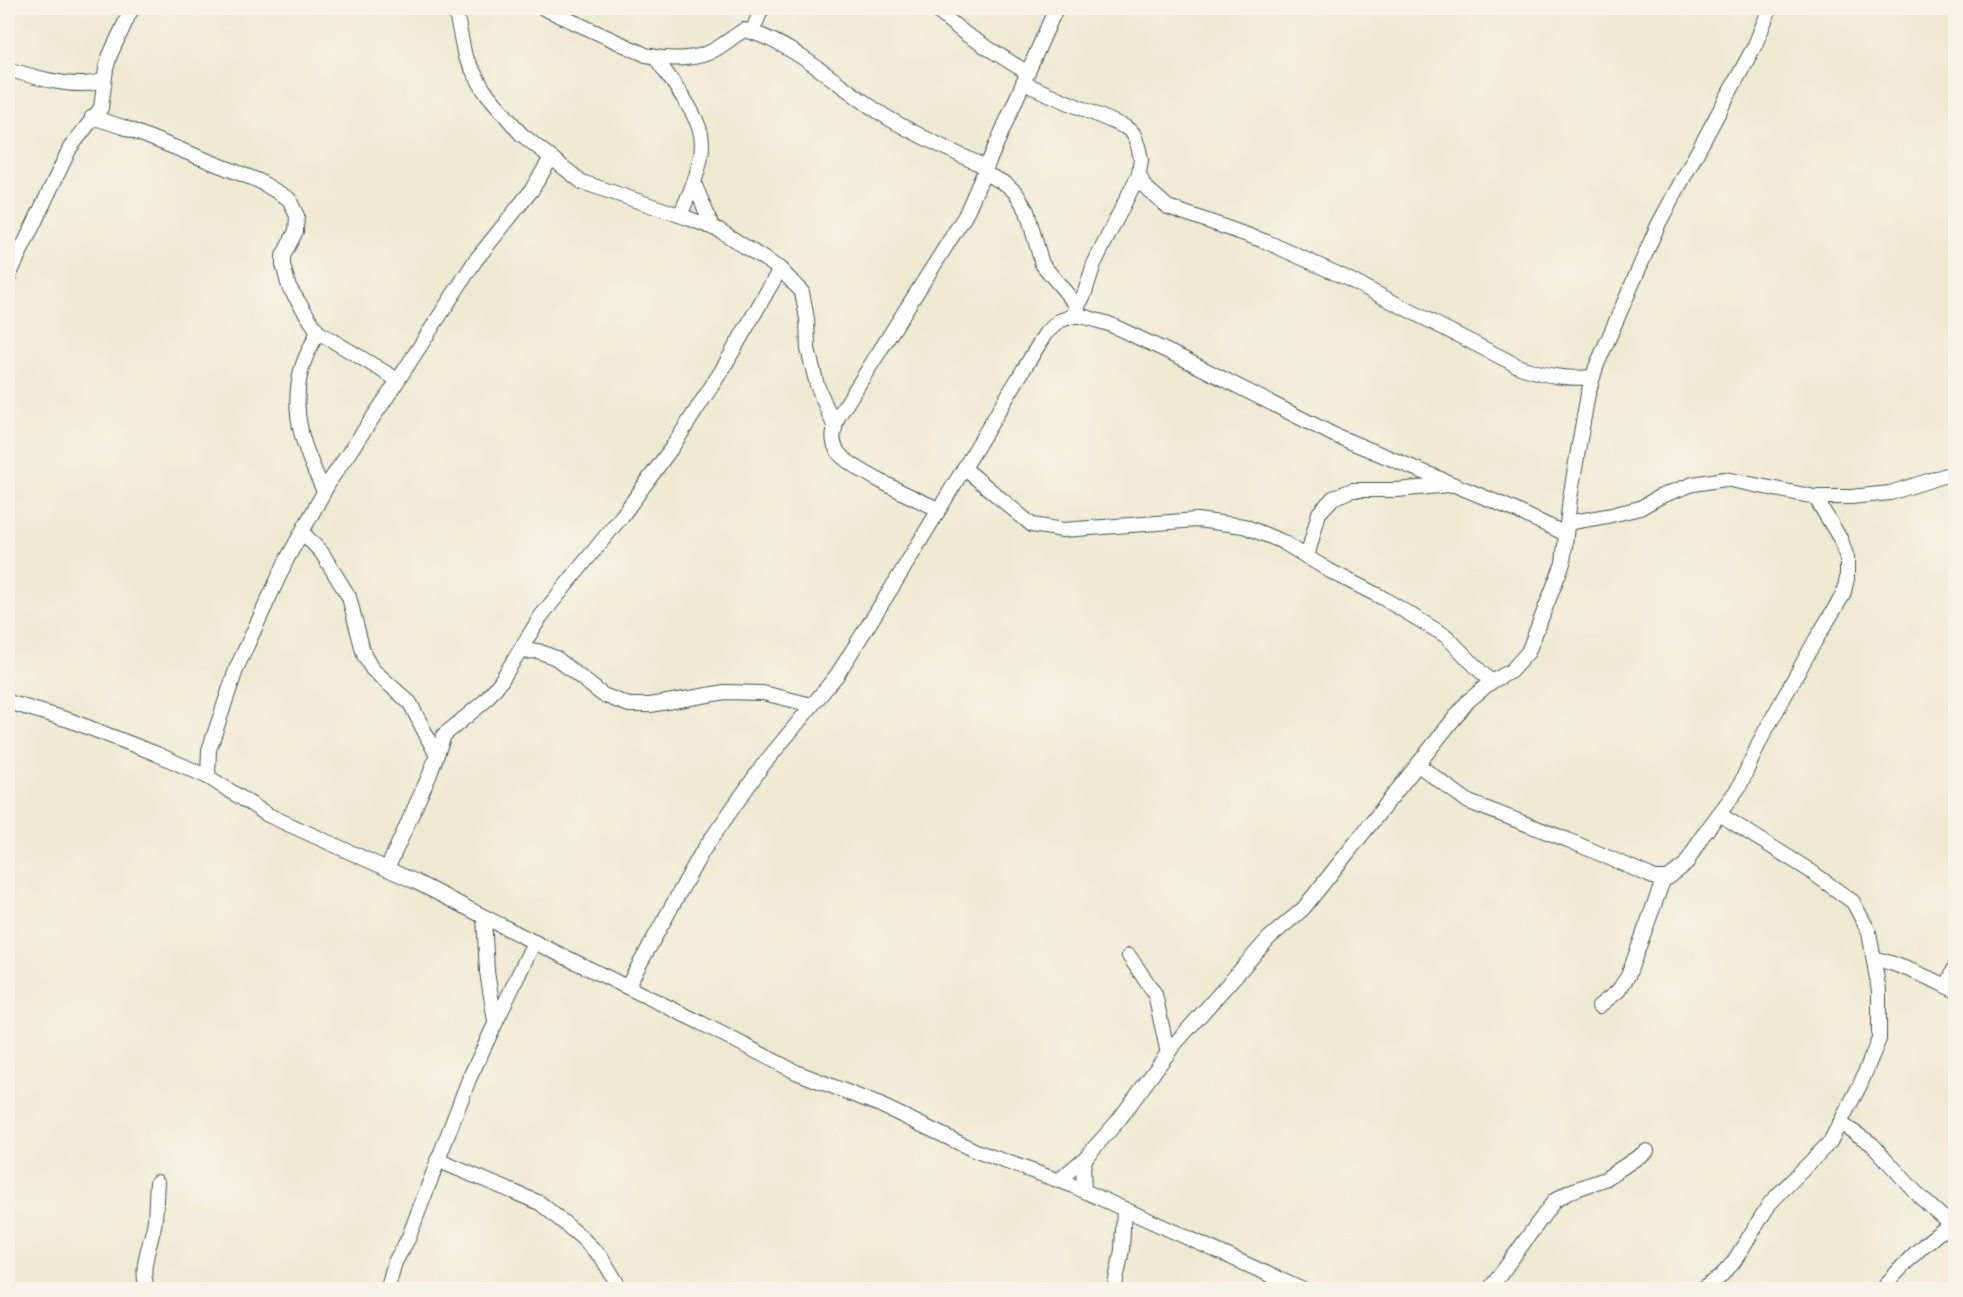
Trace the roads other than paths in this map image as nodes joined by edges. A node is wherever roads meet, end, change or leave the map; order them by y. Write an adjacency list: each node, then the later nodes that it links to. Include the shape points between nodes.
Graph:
1 (132, 8): 12 (street, via 110,56)
2 (455, 8): 14 (street, via 465,57 484,90 521,134)
3 (543, 8): 9 (street)
4 (762, 8): 8 (street)
5 (933, 8): 11 (street)
6 (1056, 8): 11 (street)
7 (1770, 8): 24 (street, via 1755,45 1658,225)
8 (752, 32): 9 (street, via 744,30 714,51 695,57); 15 (street, via 797,55 887,117)
9 (656, 58): 17 (street, via 701,135)
10 (8, 69): 12 (street, via 59,82)
11 (1026, 78): 15 (street); 16 (street, via 1133,133 1141,159)
12 (104, 80): 13 (street, via 101,108)
13 (92, 117): 21 (street, via 70,148); 23 (street, via 259,181 289,199 297,216 296,231 283,256 283,265 289,287)
14 (551, 158): 18 (street, via 582,182); 25 (street, via 531,191 475,261)
15 (985, 170): 22 (street, via 1016,193 1027,211 1042,264); 26 (street, via 965,216 838,417)
16 (1139, 174): 22 (street); 24 (street, via 1144,186 1168,207 1267,242 1520,367 1550,377)
17 (694, 183): 18 (street); 19 (street)
18 (680, 215): 19 (street)
19 (713, 228): 20 (street)
20 (780, 269): 26 (street, via 802,292 810,358); 36 (street, via 673,446 541,616)
21 (8, 278)
22 (1075, 312): 27 (street, via 1045,334); 29 (street, via 1184,359 1334,435)
23 (318, 332): 25 (street); 30 (street, via 301,369 296,400 308,459)
24 (1593, 377): 33 (street)
25 (398, 380): 30 (street)
26 (835, 428): 32 (street, via 832,437 838,453 912,498)
27 (964, 468): 32 (street); 35 (street, via 1032,525 1072,530 1197,520 1244,526)
28 (1956, 472): 31 (street, via 1890,493)
29 (1452, 485): 33 (street); 35 (street, via 1352,490 1333,498 1319,513)
30 (324, 491): 34 (street)
31 (1815, 497): 33 (street, via 1725,479 1694,484 1640,508); 43 (street, via 1841,540 1847,558 1843,596 1762,737 1739,787)
32 (939, 509): 39 (street, via 837,675)
33 (1566, 529): 37 (street, via 1563,563 1528,652 1511,671)
34 (302, 532): 40 (street, via 322,553 349,597 364,655 372,669 410,703); 42 (street, via 237,667 209,750)
35 (1307, 557): 37 (street, via 1446,636)
36 (519, 652): 39 (street, via 538,651 556,658 603,695 629,705 725,692 763,693); 40 (street, via 485,701 444,735)
37 (1491, 682): 41 (street, via 1468,701)
38 (8, 702): 42 (street, via 69,720)
39 (812, 705): 51 (street, via 763,765 702,852)
40 (436, 754): 44 (street)
41 (1418, 765): 45 (street, via 1469,802 1655,878); 55 (street, via 1303,909 1269,938)
42 (208, 777): 44 (street, via 268,815)
43 (1719, 814): 45 (street, via 1686,864); 49 (street, via 1853,902 1869,932)
44 (387, 869): 46 (street)
45 (1664, 878): 53 (street, via 1628,976 1618,991)
46 (484, 917): 47 (street); 54 (street)
47 (534, 942): 51 (street); 54 (street)
48 (1129, 956): 55 (street, via 1155,994)
49 (1874, 958): 52 (street); 56 (street, via 1879,1039)
50 (1956, 965): 52 (street)
51 (627, 987): 60 (street, via 796,1072 880,1105 976,1151)
52 (1951, 988)
53 (1599, 1006)
54 (495, 1022): 59 (street)
55 (1168, 1054): 58 (street)
56 (1840, 1123): 64 (street, via 1872,1144); 71 (street, via 1830,1142 1770,1203 1733,1263)
57 (1647, 1151): 70 (street, via 1605,1179 1554,1201)
58 (1086, 1157): 60 (street); 62 (street)
59 (436, 1160): 65 (street, via 540,1203 602,1258); 67 (street)
60 (1058, 1180): 62 (street)
61 (157, 1182): 66 (street, via 155,1221 145,1267)
62 (1084, 1191): 63 (street)
63 (1124, 1209): 68 (street, via 1122,1250); 69 (street)
64 (1953, 1227): 72 (street, via 1939,1232 1902,1265)
65 (617, 1283)
66 (148, 1290)
67 (387, 1290)
68 (1114, 1290)
69 (1303, 1290)
70 (1489, 1290)
71 (1701, 1290)
72 (1882, 1290)

